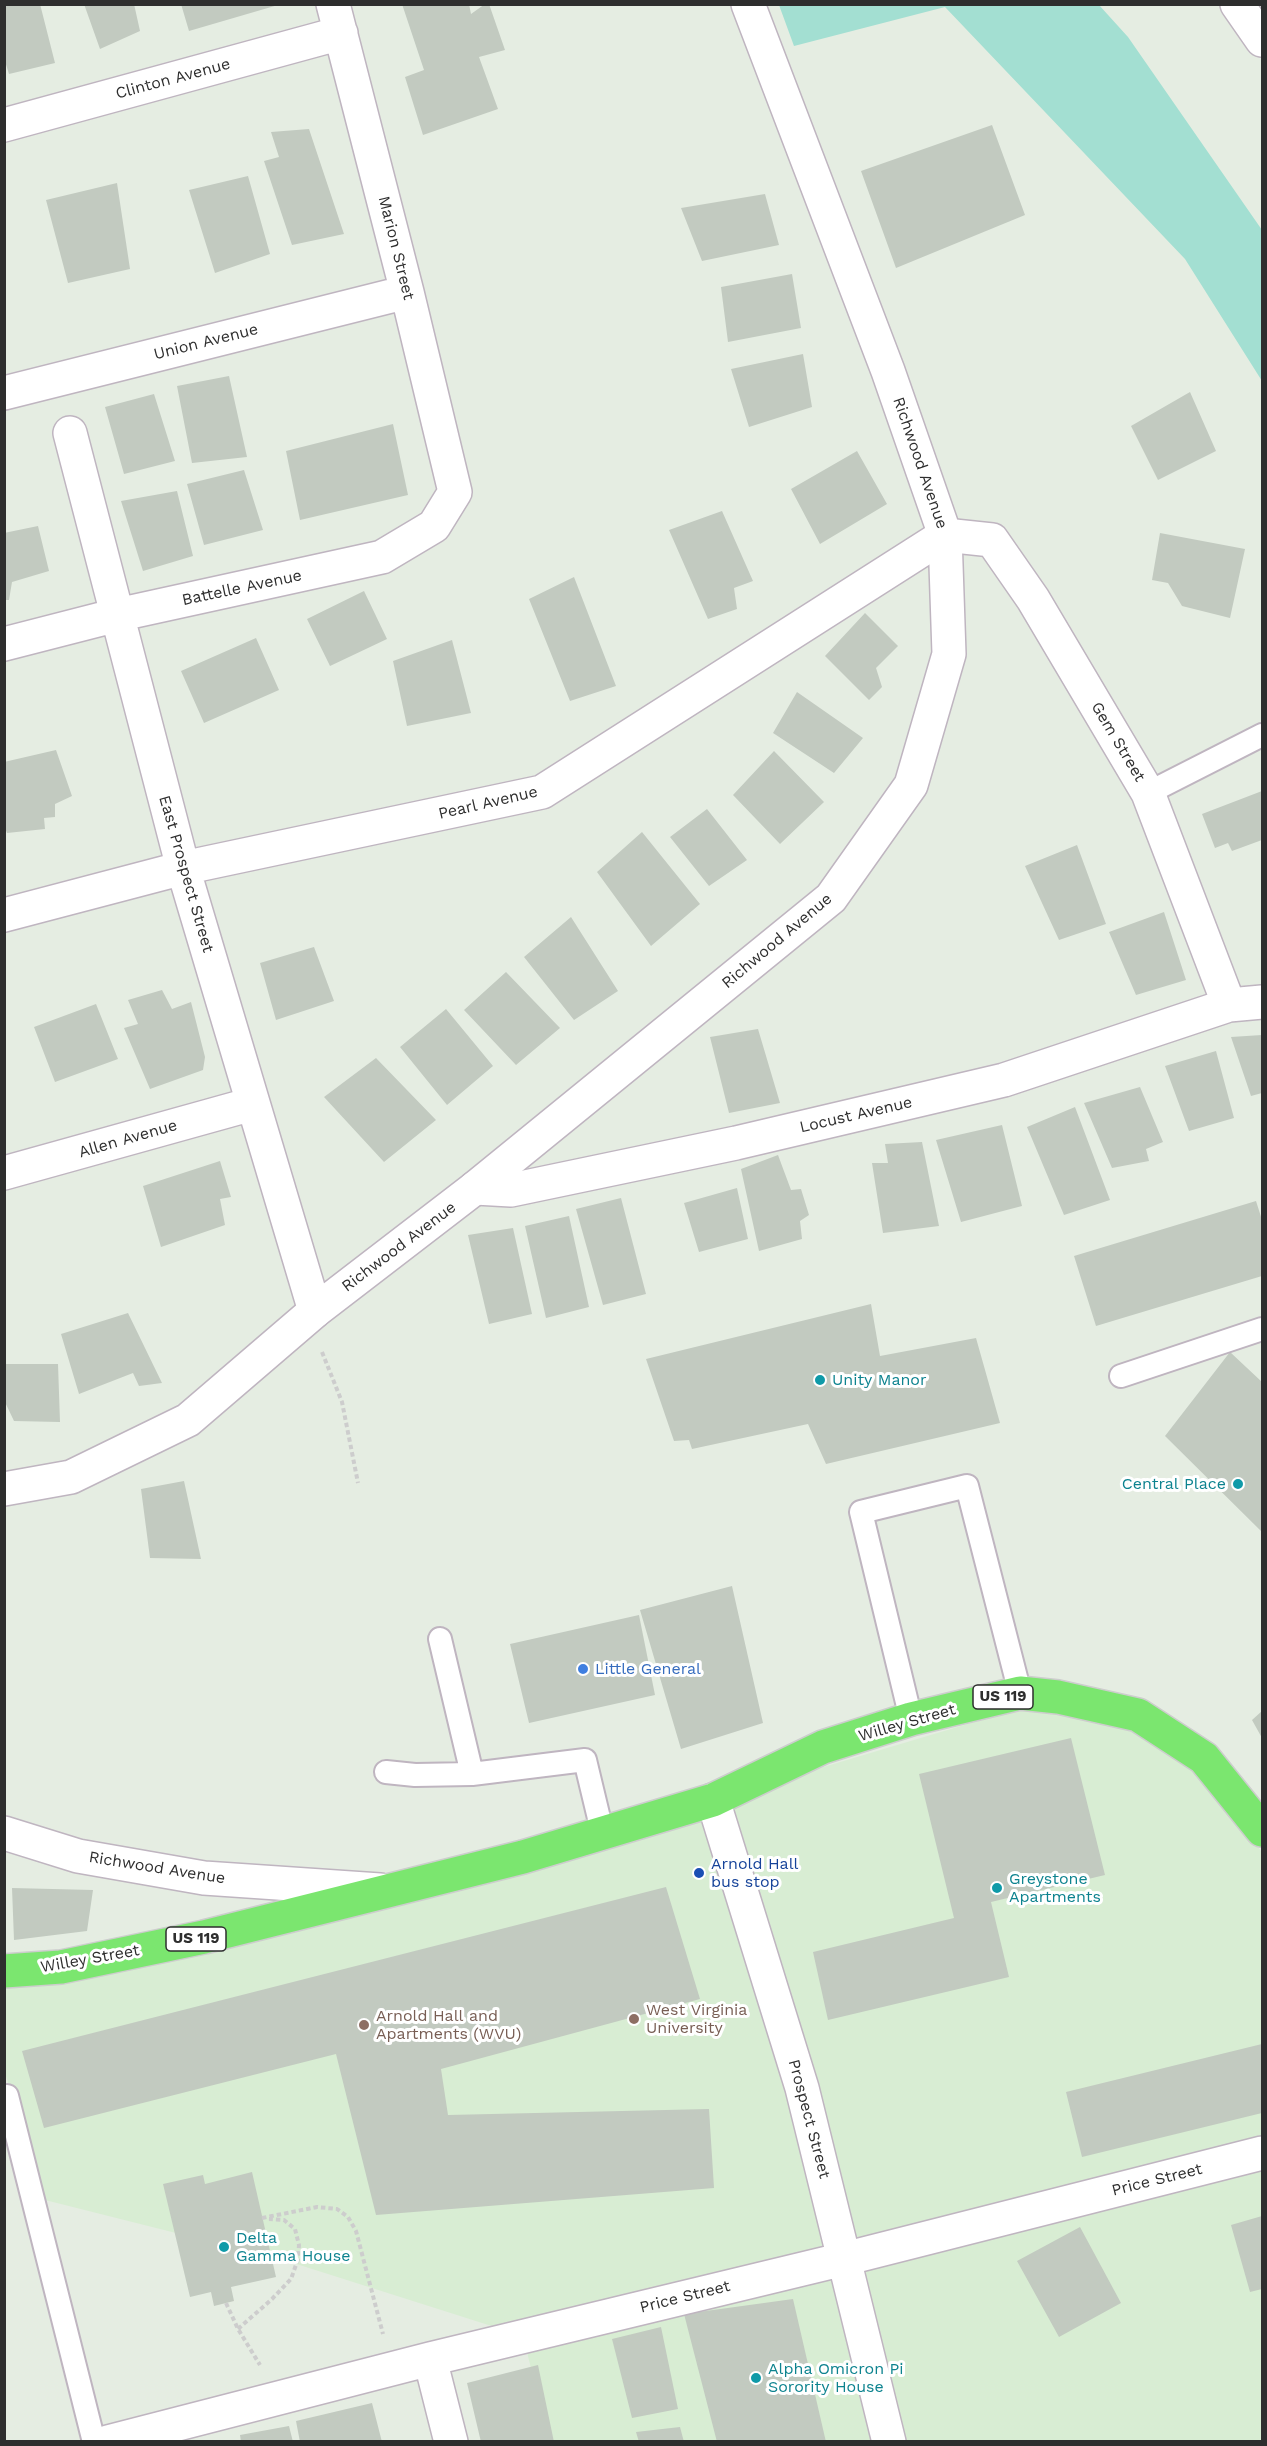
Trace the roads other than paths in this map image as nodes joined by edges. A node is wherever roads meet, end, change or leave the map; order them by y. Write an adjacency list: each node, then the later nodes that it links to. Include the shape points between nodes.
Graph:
1 (748, 4): 10 (street, Richwood Avenue, via 888,371)
2 (1237, 4): 4 (street)
3 (337, 19): 5 (street, Clinton Avenue); 6 (street, Marion Street)
4 (1263, 40)
5 (4, 125)
6 (407, 292): 7 (street, Union Avenue); 9 (street, Marion Street)
7 (4, 393)
8 (70, 433): 11 (street, East Prospect Street)
9 (455, 492): 11 (street, Battelle Avenue, via 434,526 382,557)
10 (945, 535): 14 (street, Gem Street, via 992,540 1033,599); 15 (street, Pearl Avenue, via 542,792); 21 (street, Richwood Avenue, via 949,654 911,785 831,898)
11 (117, 615): 12 (street, Battelle Avenue); 15 (street, East Prospect Street)
12 (4, 644)
13 (1263, 735): 14 (lane)
14 (1148, 793): 18 (street, Gem Street)
15 (183, 868): 16 (street, Pearl Avenue); 19 (street, East Prospect Street)
16 (4, 915)
17 (1263, 1002): 18 (street, Locust Avenue)
18 (1229, 1005): 21 (street, Locust Avenue, via 1004,1080 736,1143 511,1190)
19 (252, 1104): 20 (street, Allen Avenue); 22 (street, East Prospect Street)
20 (4, 1173)
21 (475, 1188): 22 (street, Richwood Avenue)
22 (315, 1311): 25 (street, Richwood Avenue, via 188,1420 71,1477)
23 (1263, 1329): 24 (lane)
24 (1121, 1376)
25 (4, 1490)
26 (440, 1639): 30 (lane)
27 (1020, 1693): 28 (main road, Willey Street / US 119); 28 (lane, via 967,1486 861,1512); 32 (main road, Willey Street / US 119, via 1058,1697 1138,1715 1204,1758)
28 (911, 1719): 31 (main road, Willey Street / US 119, via 823,1747)
29 (386, 1773): 30 (lane)
30 (472, 1774): 34 (lane, via 585,1760)
31 (713, 1800): 34 (main road, Willey Street / US 119); 39 (street, Prospect Street, via 802,2088)
32 (1263, 1830)
33 (4, 1833): 35 (street, Richwood Avenue, via 78,1856 204,1878)
34 (603, 1835): 35 (main road, Willey Street / US 119)
35 (385, 1890): 36 (main road, Willey Street / US 119, via 204,1937 61,1967)
36 (4, 1971)
37 (7, 2096): 41 (lane)
38 (1263, 2153): 39 (street, Price Street)
39 (844, 2259): 40 (street, Price Street); 44 (street, Prospect Street)
40 (430, 2359): 42 (street, Price Street); 43 (street)
41 (94, 2442)
42 (108, 2442)
43 (451, 2442)
44 (889, 2442)

